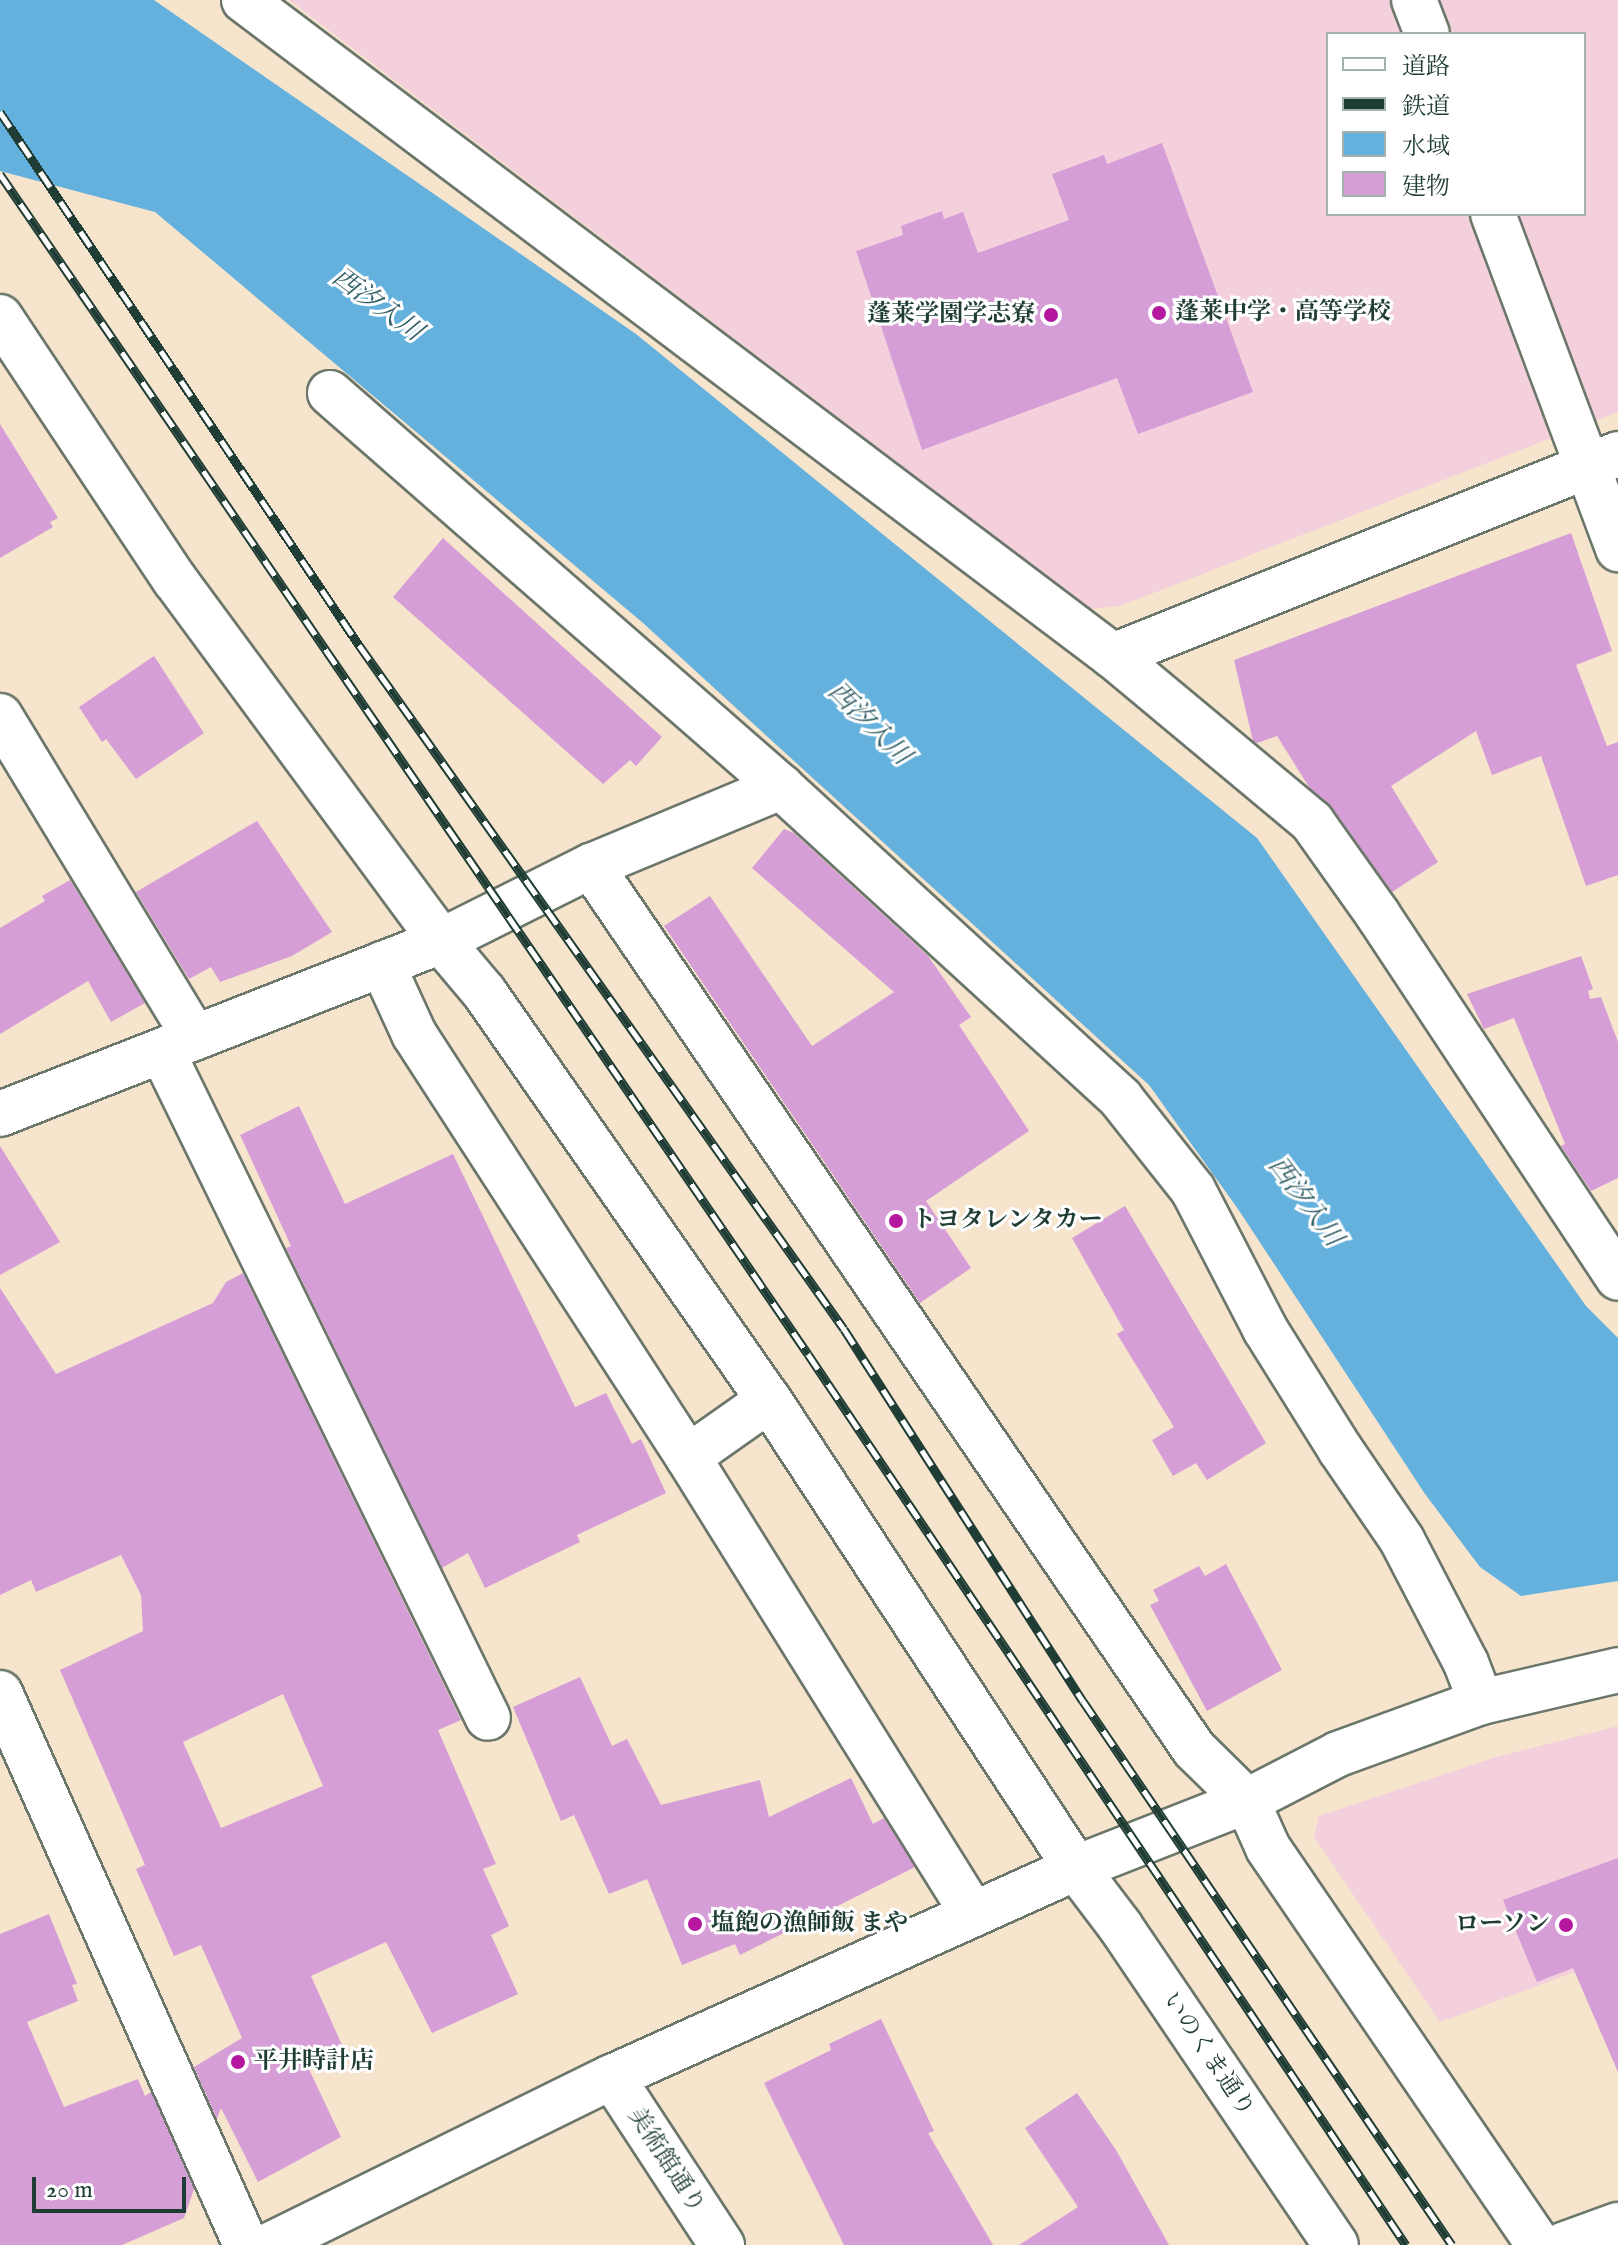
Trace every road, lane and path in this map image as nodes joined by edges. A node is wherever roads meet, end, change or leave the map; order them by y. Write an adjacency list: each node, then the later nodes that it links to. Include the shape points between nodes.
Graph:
1 (244, 0): 9 (street)
2 (1414, 0): 3 (street)
3 (1426, 32)
4 (1494, 216): 7 (street)
5 (0, 317): 13 (street, いのくま通り, via 175,580)
6 (330, 393): 11 (street)
7 (1602, 460): 8 (street); 9 (street)
8 (1618, 549)
9 (1113, 656): 17 (street, via 1312,822)
10 (0, 716): 15 (street)
11 (781, 787): 12 (street); 22 (street, via 1121,1099 1193,1190 1265,1329 1402,1540)
12 (591, 866): 13 (street); 24 (street, via 1194,1749)
13 (441, 941): 14 (street); 18 (street, いのくま通り, via 484,992)
14 (382, 964): 15 (street); 19 (street, via 414,1034)
15 (178, 1044): 16 (street); 23 (street)
16 (0, 1114)
17 (1618, 1278)
18 (769, 1400): 19 (street); 25 (street, いのくま通り)
19 (688, 1457): 26 (street)
20 (1618, 1670): 22 (street)
21 (0, 1693): 30 (street)
22 (1481, 1702): 24 (street, via 1338,1754)
23 (488, 1718)
24 (1247, 1801): 25 (street); 33 (street, via 1268,1848)
25 (1076, 1868): 26 (street); 32 (street, いのくま通り)
26 (973, 1914): 27 (street)
27 (612, 2077): 29 (street); 31 (street, 美術館通り)
28 (1618, 2225): 34 (street)
29 (288, 2241)
30 (246, 2245)
31 (722, 2245)
32 (1336, 2245)
33 (1539, 2245)
34 (1563, 2245)

